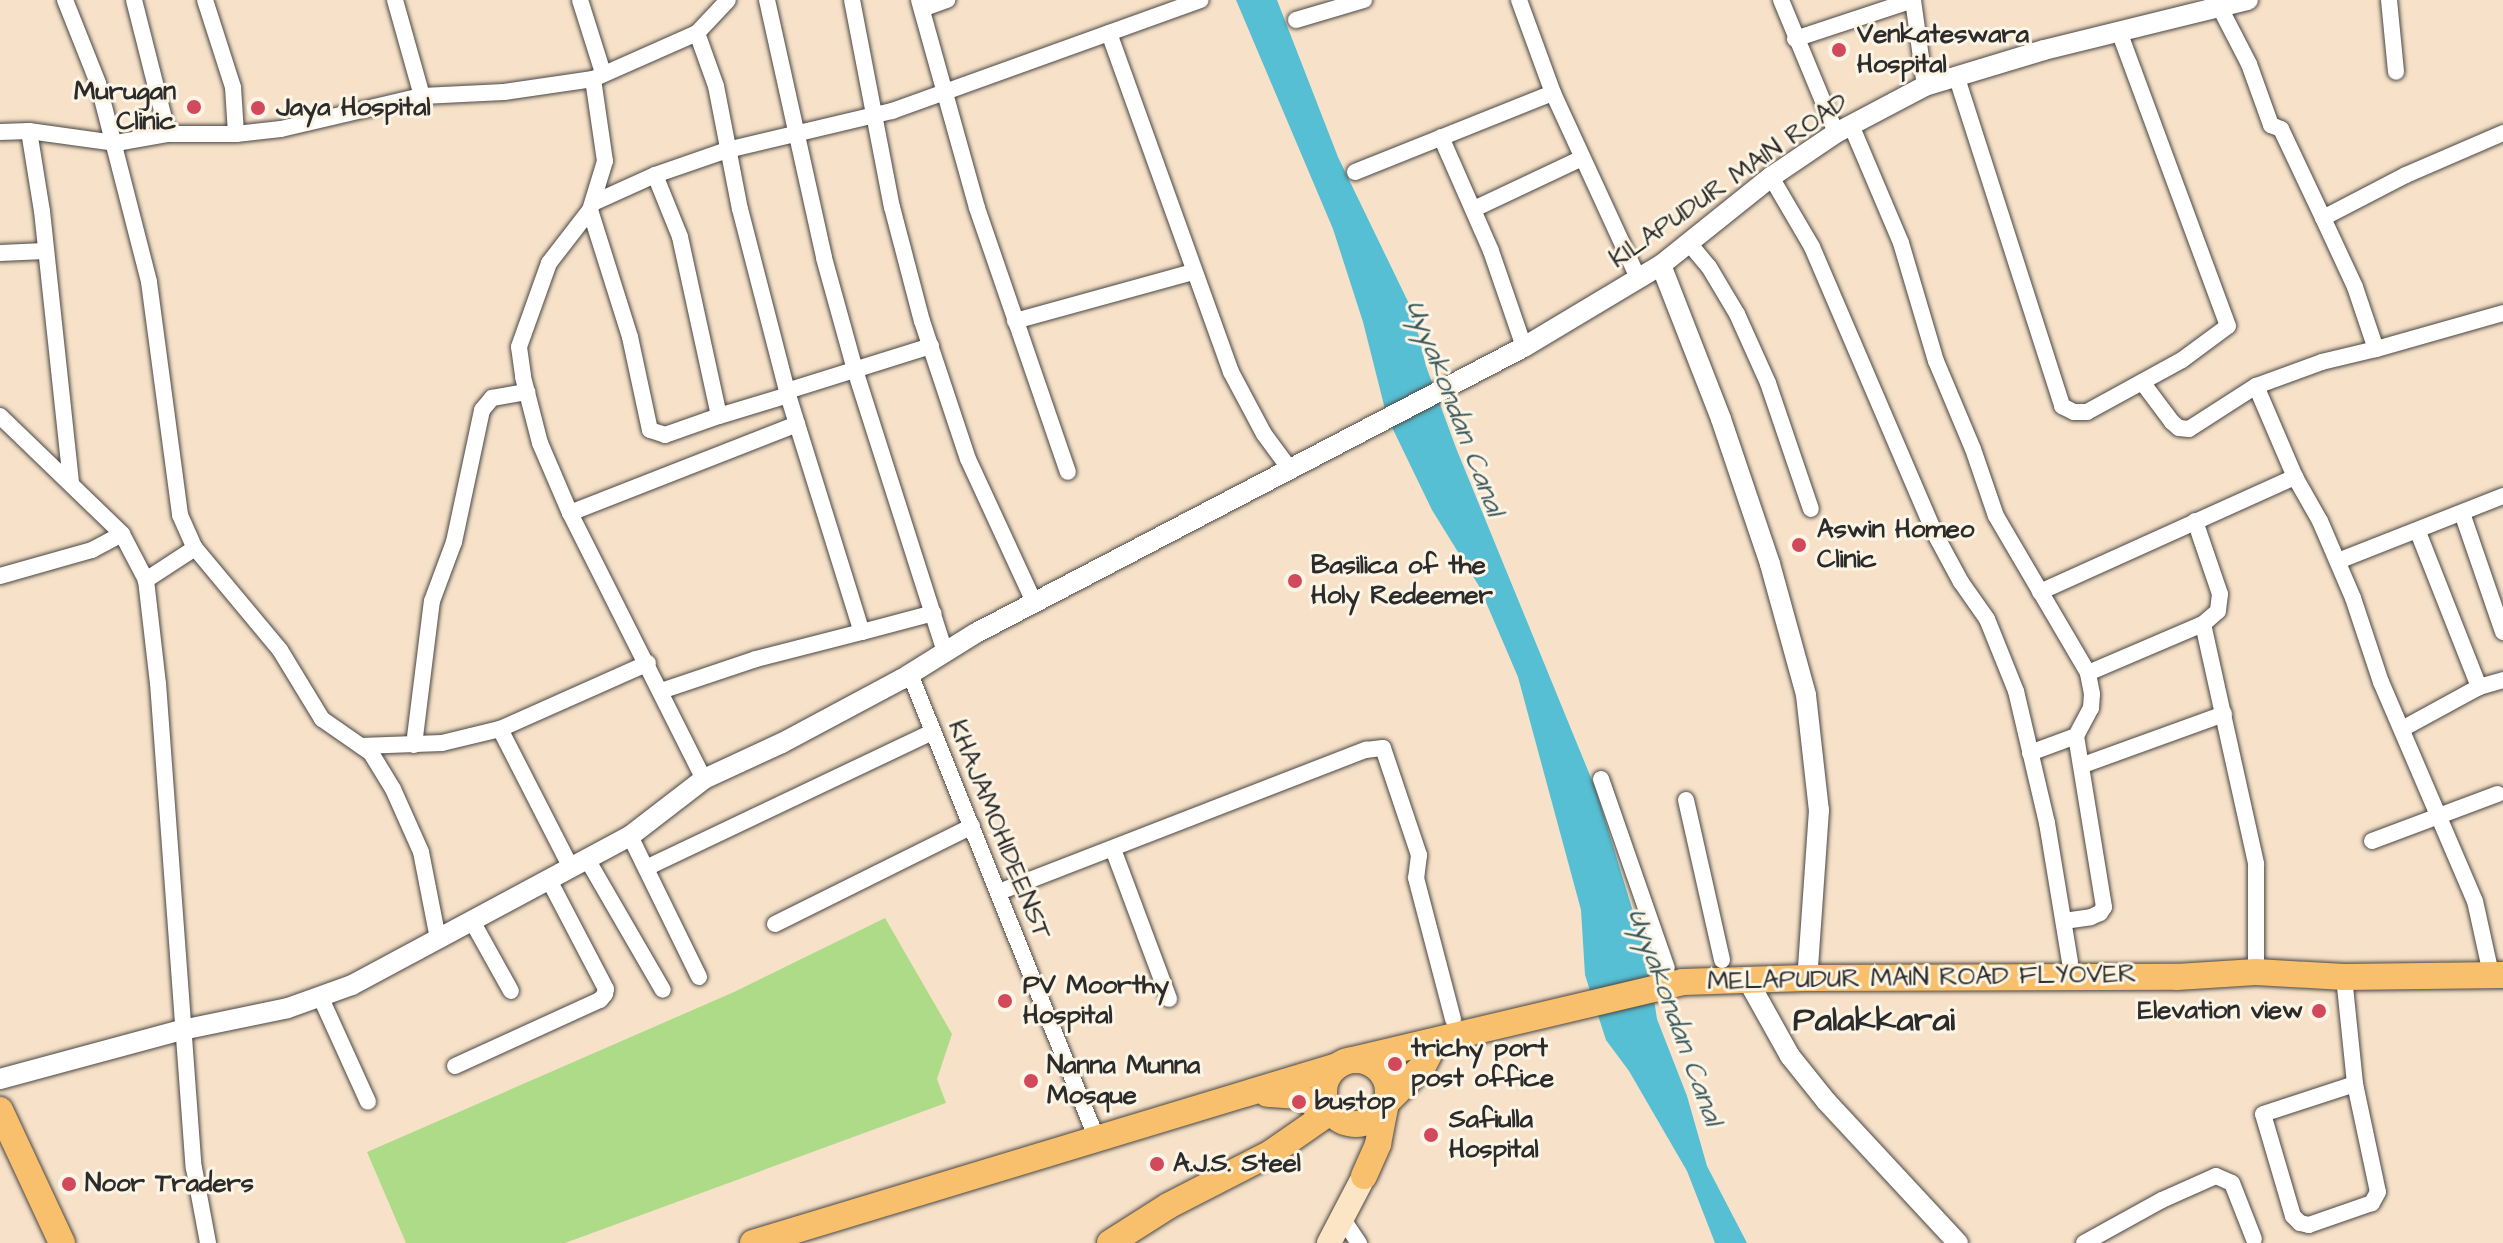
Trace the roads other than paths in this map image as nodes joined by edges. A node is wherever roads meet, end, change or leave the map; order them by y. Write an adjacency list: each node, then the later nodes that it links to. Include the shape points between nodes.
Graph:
1 (65, 0): 40 (street)
2 (134, 0): 37 (street)
3 (205, 0): 38 (street, via 233,87)
4 (395, 0): 30 (street)
5 (580, 0): 26 (street)
6 (728, 0): 21 (street)
7 (767, 0): 35 (street)
8 (852, 0): 31 (street)
9 (947, 0): 18 (street)
10 (1201, 0): 22 (street)
11 (1364, 0): 19 (street)
12 (1519, 0): 29 (street)
13 (1781, 0): 23 (street)
14 (1913, 0): 23 (street); 27 (street)
15 (2248, 0): 17 (street, KILAPUDUR MAIN ROAD)
16 (2389, 0): 24 (street)
17 (2218, 4): 20 (street, KILAPUDUR MAIN ROAD); 48 (street, via 2249,64 2271,125 2281,129)
18 (921, 5): 28 (street)
19 (1296, 20)
20 (2119, 31): 25 (street, KILAPUDUR MAIN ROAD); 61 (street, via 2228,326)
21 (697, 33): 26 (street); 41 (street, via 716,86)
22 (1109, 33): 28 (street); 53 (street)
23 (1795, 39): 32 (street)
24 (2396, 72)
25 (1956, 75): 27 (street, KILAPUDUR MAIN ROAD); 61 (street, via 2062,406 2087,412)
26 (598, 76): 30 (street, via 504,92); 46 (street, via 605,161)
27 (1925, 86): 32 (street, KILAPUDUR MAIN ROAD)
28 (947, 92): 31 (street); 56 (street, via 977,208)
29 (1553, 93): 39 (street); 42 (street)
30 (422, 96): 38 (street, via 281,129)
31 (874, 117): 35 (street); 57 (street, via 892,207)
32 (1844, 129): 45 (street, KILAPUDUR MAIN ROAD); 83 (street, via 1901,243 1931,348 1996,516)
33 (29, 131): 34 (street); 40 (street); 50 (street)
34 (0, 132)
35 (797, 133): 41 (street); 60 (street)
36 (2503, 133): 48 (street)
37 (168, 134): 38 (street); 40 (street)
38 (236, 134)
39 (1441, 137): 43 (street); 47 (street)
40 (116, 143): 79 (street, via 149,282 180,515)
41 (727, 150): 44 (street); 64 (street)
42 (1582, 158): 47 (street); 54 (street)
43 (1355, 172)
44 (655, 175): 46 (street); 66 (street, via 680,237)
45 (1771, 177): 49 (street, KILAPUDUR MAIN ROAD); 103 (street, via 1812,247 1935,534 1987,619 2016,691)
46 (592, 206): 63 (street, via 549,263 519,347); 66 (street, via 650,430 665,435)
47 (1474, 209): 58 (street)
48 (2323, 218): 59 (street)
49 (1688, 242): 52 (street, KILAPUDUR MAIN ROAD); 73 (street, via 1737,314 1768,383)
50 (45, 251): 51 (street); 71 (street)
51 (0, 253)
52 (1661, 265): 54 (street, KILAPUDUR MAIN ROAD); 124 (street, via 1770,564 1806,695 1819,810)
53 (1193, 272): 56 (street); 68 (street, via 1231,372)
54 (1638, 278): 58 (street, KILAPUDUR MAIN ROAD)
55 (2503, 313): 59 (street)
56 (1015, 321): 69 (street)
57 (931, 346): 60 (street); 84 (street, via 968,459)
58 (1524, 347): 68 (street, KILAPUDUR MAIN ROAD)
59 (2376, 349): 62 (street)
60 (855, 370): 64 (street); 85 (street)
61 (2142, 382): 62 (street, via 2172,422 2189,429)
62 (2256, 386): 70 (street)
63 (527, 392): 74 (street, via 540,443); 101 (street, via 492,398 482,410 454,542 432,601)
64 (788, 393): 66 (street); 67 (street)
65 (0, 416): 71 (street)
66 (719, 416)
67 (797, 424): 74 (street); 87 (street)
68 (1289, 468): 84 (street, KILAPUDUR MAIN ROAD)
69 (1068, 472)
70 (2295, 477): 76 (street); 80 (street)
71 (71, 484): 78 (street)
72 (2502, 501): 75 (street)
73 (1811, 509)
74 (570, 513): 90 (street)
75 (2462, 513): 77 (street); 88 (street)
76 (2195, 521): 83 (street); 86 (street, via 2220,594 2218,611)
77 (2418, 532): 80 (street); 94 (street)
78 (122, 534): 81 (street, via 92,550); 82 (street)
79 (195, 548): 82 (street); 102 (street, via 280,650 322,719)
80 (2338, 561): 98 (street)
81 (0, 576)
82 (146, 580): 135 (street)
83 (2040, 592): 91 (street)
84 (1034, 602): 89 (street, KILAPUDUR MAIN ROAD)
85 (934, 613): 87 (street); 89 (street)
86 (2203, 624): 91 (street); 96 (street)
87 (862, 632): 95 (street)
88 (2503, 632)
89 (945, 652): 92 (street, KILAPUDUR MAIN ROAD)
90 (648, 663): 95 (street); 97 (street)
91 (2088, 673): 100 (street, via 2091,708)
92 (910, 674): 99 (street, KHAJAMOHIDEENST); 105 (street, KILAPUDUR MAIN ROAD)
93 (2503, 680): 94 (street)
94 (2479, 687): 98 (street)
95 (661, 691): 105 (street)
96 (2224, 714): 104 (street); 126 (street, via 2256,864)
97 (500, 729): 101 (street); 114 (street)
98 (2402, 729): 109 (street)
99 (933, 732): 110 (street, KHAJAMOHIDEENST); 115 (street)
100 (2076, 736): 103 (street); 104 (street)
101 (414, 745): 102 (street)
102 (361, 746): 121 (street, via 393,789 421,852)
103 (2030, 753): 119 (street)
104 (2083, 765): 119 (street, via 2104,907 2091,917)
105 (704, 779): 111 (street, KILAPUDUR MAIN ROAD)
106 (1601, 779): 125 (street)
107 (2498, 794): 109 (street)
108 (1686, 800): 122 (street)
109 (2438, 815): 112 (street); 127 (street, via 2475,901)
110 (972, 826): 117 (street, KHAJAMOHIDEENST); 120 (street)
111 (630, 836): 114 (street, KILAPUDUR MAIN ROAD); 115 (street)
112 (2372, 841)
113 (1113, 849): 117 (street); 134 (street); 136 (street, via 1366,750 1383,748 1419,855 1416,878)
114 (579, 864): 116 (street, KILAPUDUR MAIN ROAD); 131 (street)
115 (646, 868): 128 (street)
116 (549, 880): 118 (street, KILAPUDUR MAIN ROAD); 138 (street, via 605,994)
117 (999, 892): 146 (street, KHAJAMOHIDEENST)
118 (472, 921): 121 (street, KILAPUDUR MAIN ROAD); 132 (street)
119 (2064, 921): 123 (street)
120 (775, 924)
121 (438, 939): 133 (street, KILAPUDUR MAIN ROAD, via 352,985)
122 (1722, 960)
123 (2070, 962)
124 (1808, 967)
125 (1667, 968)
126 (2256, 972): 129 (main road, MELAPUDUR MAIN ROAD FLYOVER); 130 (main road, MELAPUDUR MAIN ROAD FLYOVER)
127 (2497, 974): 129 (main road, MELAPUDUR MAIN ROAD FLYOVER)
128 (699, 977)
129 (2344, 977): 140 (street)
130 (1747, 979): 136 (main road, MELAPUDUR MAIN ROAD FLYOVER, via 1683,982); 156 (street, via 1799,1067)
131 (663, 990)
132 (511, 991)
133 (320, 996): 135 (street, KILAPUDUR MAIN ROAD); 142 (street)
134 (1169, 999)
135 (182, 1030): 139 (street, KILAPUDUR MAIN ROAD); 151 (street, via 194,1168)
136 (1447, 1032): 137 (main road, MELAPUDUR MAIN ROAD FLYOVER); 143 (main road)
137 (1345, 1063): 141 (main road, MELAPUDUR MAIN ROAD FLYOVER); 143 (main road, via 1373,1065 1386,1082); 145 (main road, via 1325,1082 1324,1092)
138 (455, 1066)
139 (0, 1079)
140 (2355, 1084): 140 (street, via 2377,1198 2309,1225 2300,1223 2293,1216 2263,1114)
141 (1255, 1093): 145 (main road, via 1299,1096); 146 (main road, MELAPUDUR MAIN ROAD FLYOVER)
142 (368, 1102)
143 (1386, 1103): 145 (main road, via 1366,1123); 147 (main road, via 1378,1144)
144 (0, 1110): 150 (main road)
145 (1338, 1117): 147 (main road); 153 (main road, via 1168,1206)
146 (1096, 1137): 152 (main road, MELAPUDUR MAIN ROAD FLYOVER)
147 (1364, 1176): 148 (main road)
148 (1344, 1221): 154 (main road); 155 (street)
149 (2254, 1239): 157 (street, via 2232,1183 2216,1176)
150 (62, 1243)
151 (208, 1243)
152 (753, 1243)
153 (1110, 1243)
154 (1329, 1243)
155 (1359, 1243)
156 (1958, 1243)
157 (2084, 1243)

